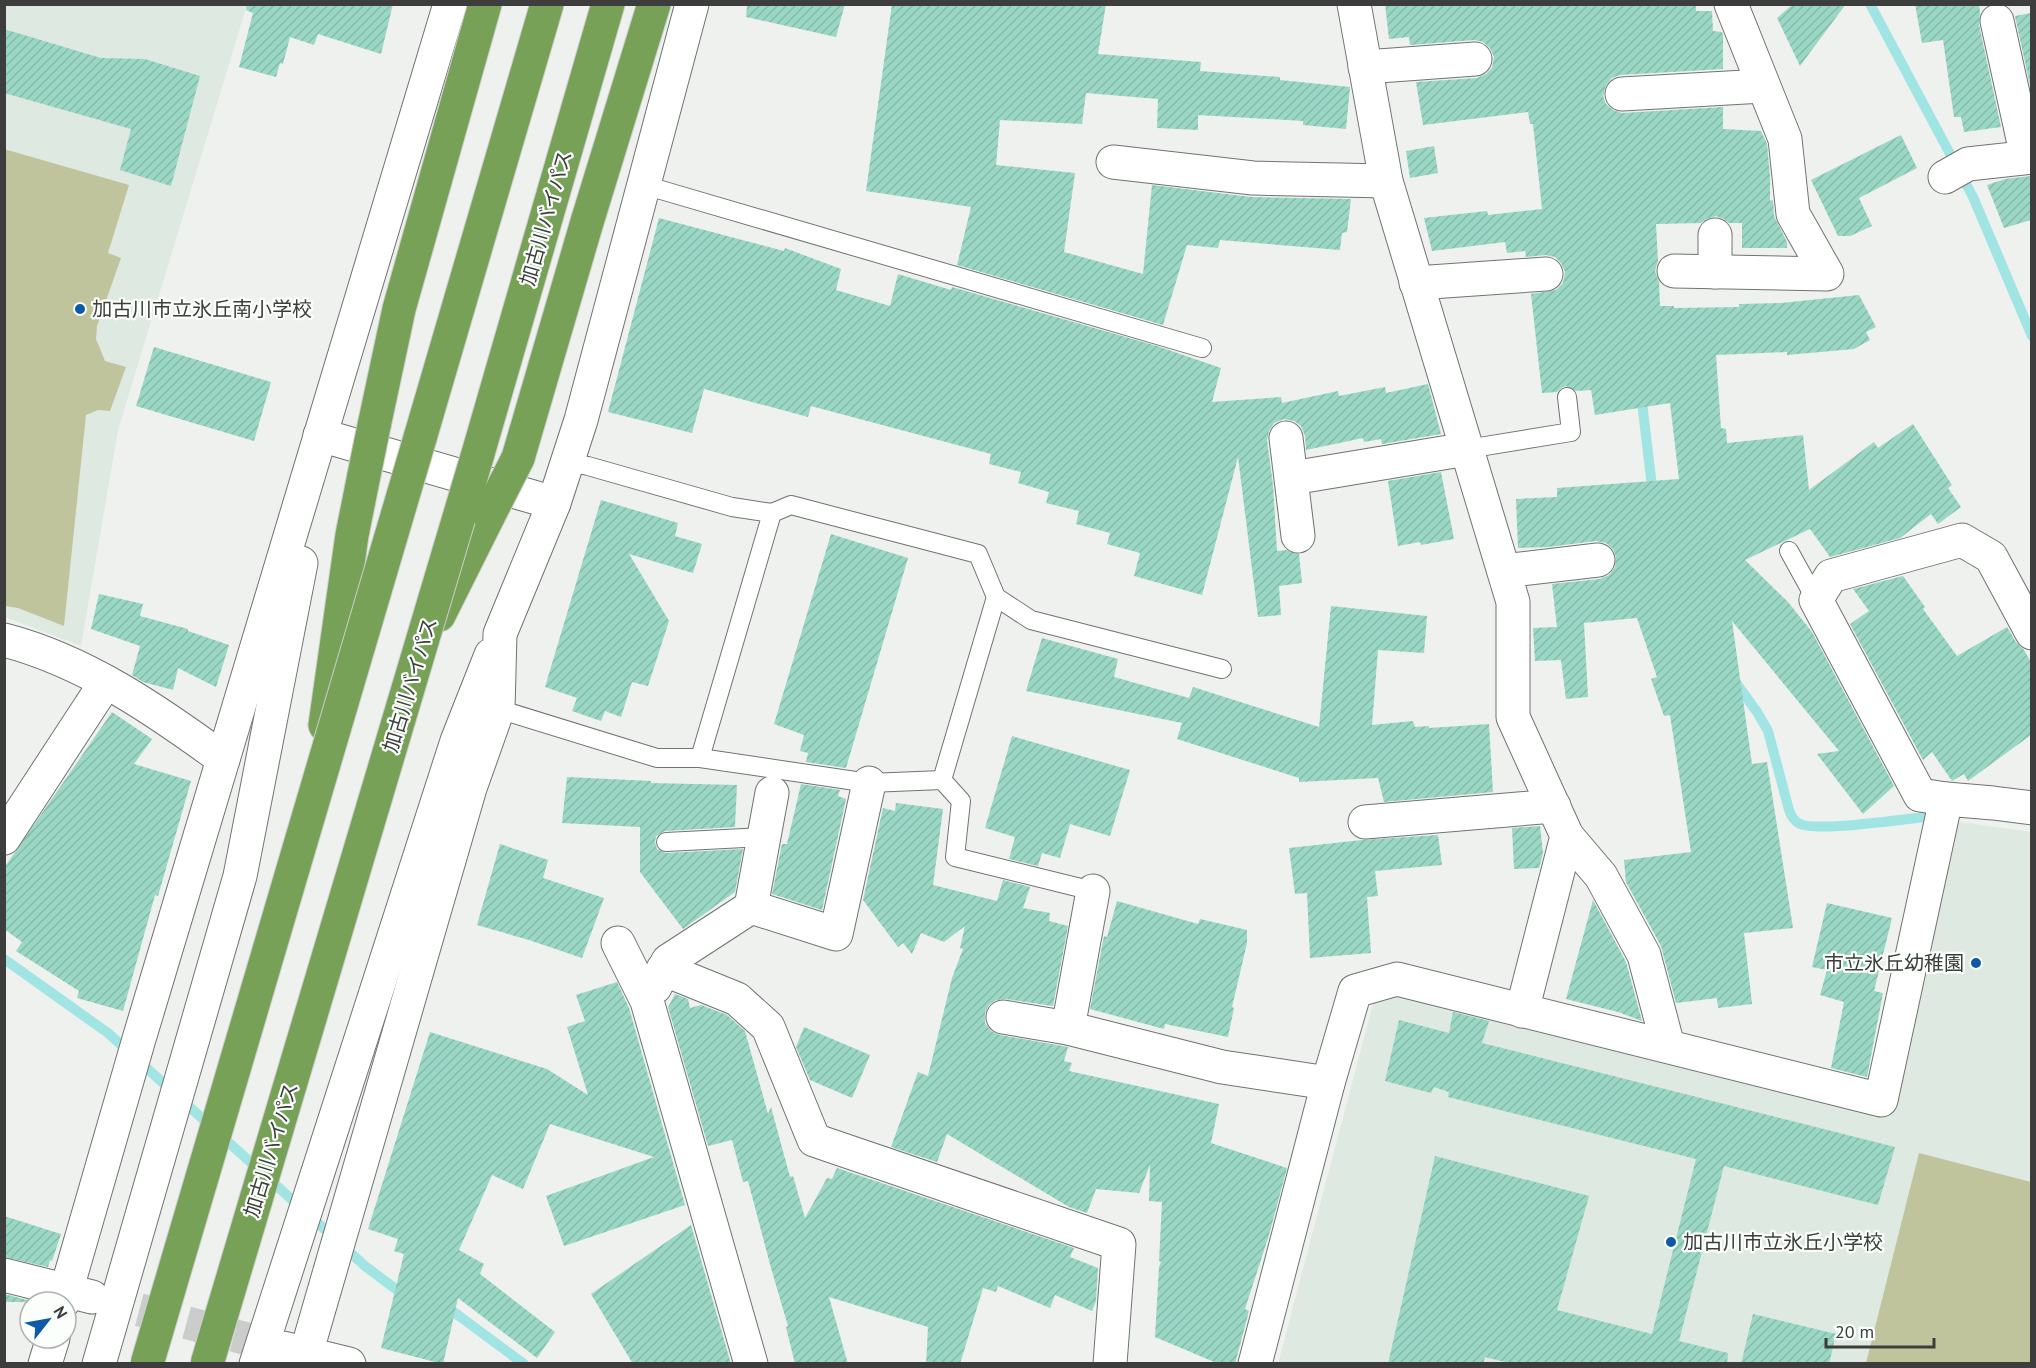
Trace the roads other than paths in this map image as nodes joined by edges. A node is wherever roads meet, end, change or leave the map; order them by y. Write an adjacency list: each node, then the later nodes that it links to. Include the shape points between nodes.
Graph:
1 (450, 4): 26 (street)
2 (486, 4): 51 (highway, bridge, via 399,309 352,536)
3 (547, 4): 51 (highway, bridge)
4 (608, 4): 43 (highway, 加古川バイパス, bridge)
5 (654, 4): 43 (highway, bridge, via 518,458)
6 (692, 4): 18 (street)
7 (1354, 4): 11 (street)
8 (1731, 4): 12 (street)
9 (1997, 21): 14 (street)
10 (1475, 59): 11 (street)
11 (1365, 67): 17 (street)
12 (1763, 86): 13 (street); 21 (street, via 1785,139 1793,214 1827,274)
13 (1622, 93)
14 (2029, 157): 16 (street)
15 (1113, 162): 17 (street, via 1252,178)
16 (1956, 170)
17 (1386, 181): 23 (street)
18 (644, 185): 24 (lane); 29 (street)
19 (1715, 235): 21 (street)
20 (1674, 271): 21 (street)
21 (1715, 272)
22 (1546, 274): 23 (street)
23 (1416, 283): 28 (street)
24 (1202, 348)
25 (1567, 397): 28 (lane, via 1571,432)
26 (320, 435): 31 (street); 32 (street)
27 (1286, 438): 30 (street)
28 (1467, 448): 30 (street); 37 (street)
29 (567, 462): 32 (street); 33 (lane, via 732,507)
30 (1292, 478): 34 (street)
31 (303, 489): 48 (street); 75 (street, via 301,563 240,876)
32 (554, 503): 41 (street)
33 (772, 513): 38 (lane, via 791,505 978,554); 47 (lane)
34 (1298, 536)
35 (1789, 551): 39 (lane)
36 (1598, 560): 37 (street)
37 (1504, 571): 54 (street, via 1513,602 1513,717)
38 (996, 597): 44 (lane, via 1031,620); 49 (lane)
39 (1816, 600): 40 (street, via 1831,576 1962,540 1991,557); 53 (street, via 1920,795)
40 (2031, 633)
41 (500, 634): 46 (street); 74 (street, via 457,741)
42 (4, 640): 45 (street, via 35,648)
43 (420, 652): 77 (highway, 加古川バイパス, bridge)
44 (1222, 669)
45 (106, 681): 48 (street); 59 (street)
46 (498, 709): 47 (lane, via 657,758); 74 (street, via 470,788 333,1259)
47 (700, 758): 50 (lane)
48 (223, 759): 73 (street, via 138,1039)
49 (942, 780): 50 (lane); 61 (lane, via 961,801 955,857)
50 (869, 783): 62 (street, via 836,934)
51 (316, 789): 76 (highway, bridge)
52 (772, 793): 58 (street)
53 (1946, 799): 55 (street); 69 (street, via 1881,1100)
54 (1554, 807): 56 (street); 57 (street)
55 (2031, 808)
56 (1365, 822)
57 (1567, 836): 66 (street); 69 (street, via 1601,876 1644,955)
58 (764, 837): 60 (lane); 62 (street)
59 (4, 838)
60 (666, 842)
61 (1093, 891): 68 (street)
62 (751, 907): 64 (street, via 668,961)
63 (618, 943): 65 (street)
64 (663, 969): 65 (street); 80 (street, via 737,999 768,1027 814,1140 1119,1244)
65 (647, 1001): 79 (street)
66 (1522, 1011): 69 (street); 70 (street, via 1397,979 1355,991)
67 (1003, 1017): 68 (street)
68 (1068, 1029): 70 (street, via 1222,1068)
69 (1668, 1046)
70 (1328, 1083): 81 (street)
71 (4, 1275): 72 (street)
72 (54, 1290)
73 (75, 1290)
74 (285, 1357): 78 (street)
75 (99, 1364)
76 (147, 1364)
77 (207, 1364)
78 (349, 1364)
79 (751, 1364)
80 (1110, 1364)
81 (1255, 1364)

